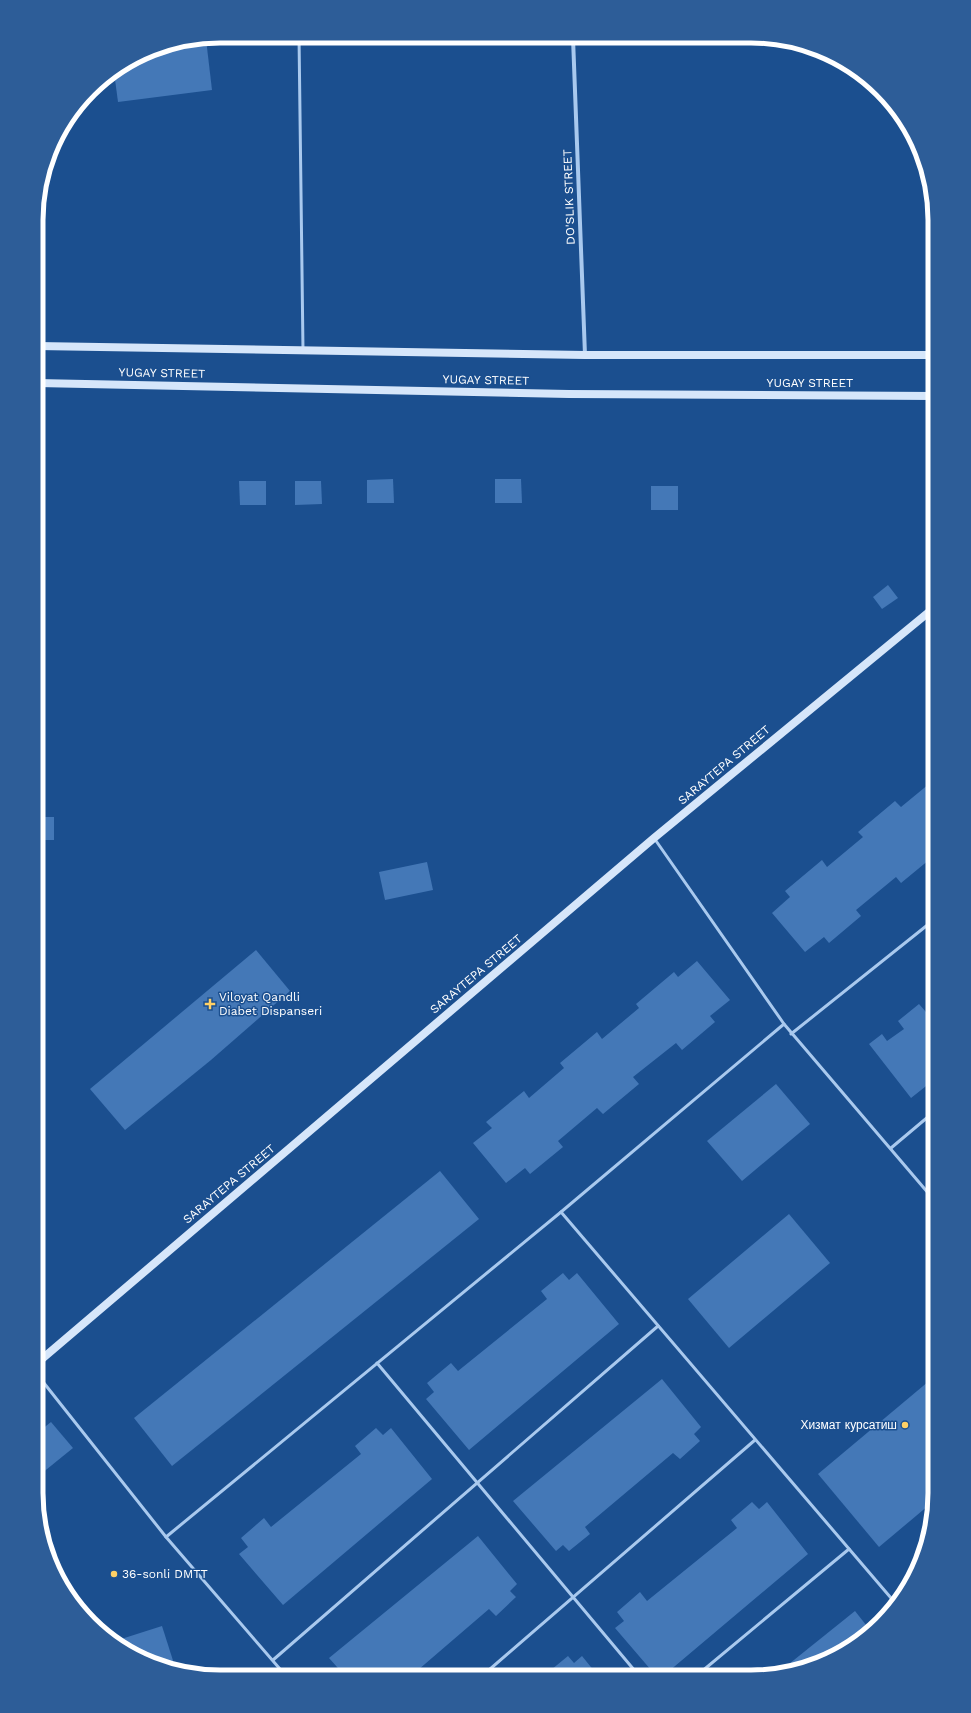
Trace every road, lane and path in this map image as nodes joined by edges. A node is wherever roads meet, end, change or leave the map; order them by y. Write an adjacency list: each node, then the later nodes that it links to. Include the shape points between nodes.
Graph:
1 (298, 43): 4 (lane)
2 (573, 43): 5 (street, DO'SLIK STREET)
3 (43, 346): 4 (main road)
4 (303, 350): 5 (main road)
5 (585, 355): 6 (main road)
6 (928, 355)
7 (43, 383): 8 (main road, YUGAY STREET, via 569,394)
8 (928, 396)
9 (928, 613): 10 (main road, SARAYTEPA STREET)
10 (654, 838): 12 (lane); 19 (main road, SARAYTEPA STREET)
11 (928, 925): 13 (lane)
12 (784, 1024): 13 (lane); 17 (lane)
13 (791, 1034): 15 (lane)
14 (928, 1117): 15 (lane)
15 (891, 1148): 16 (lane)
16 (928, 1193)
17 (561, 1212): 18 (lane); 20 (lane)
18 (658, 1326): 22 (lane); 23 (lane)
19 (43, 1358)
20 (377, 1362): 23 (lane); 24 (lane)
21 (43, 1382): 24 (lane)
22 (755, 1440): 25 (lane); 26 (lane)
23 (477, 1482): 26 (lane); 28 (lane)
24 (166, 1537): 28 (lane)
25 (849, 1549): 27 (lane); 32 (lane)
26 (573, 1598): 30 (lane); 31 (lane)
27 (892, 1599)
28 (273, 1660): 29 (lane)
29 (281, 1670)
30 (489, 1670)
31 (634, 1670)
32 (703, 1670)

